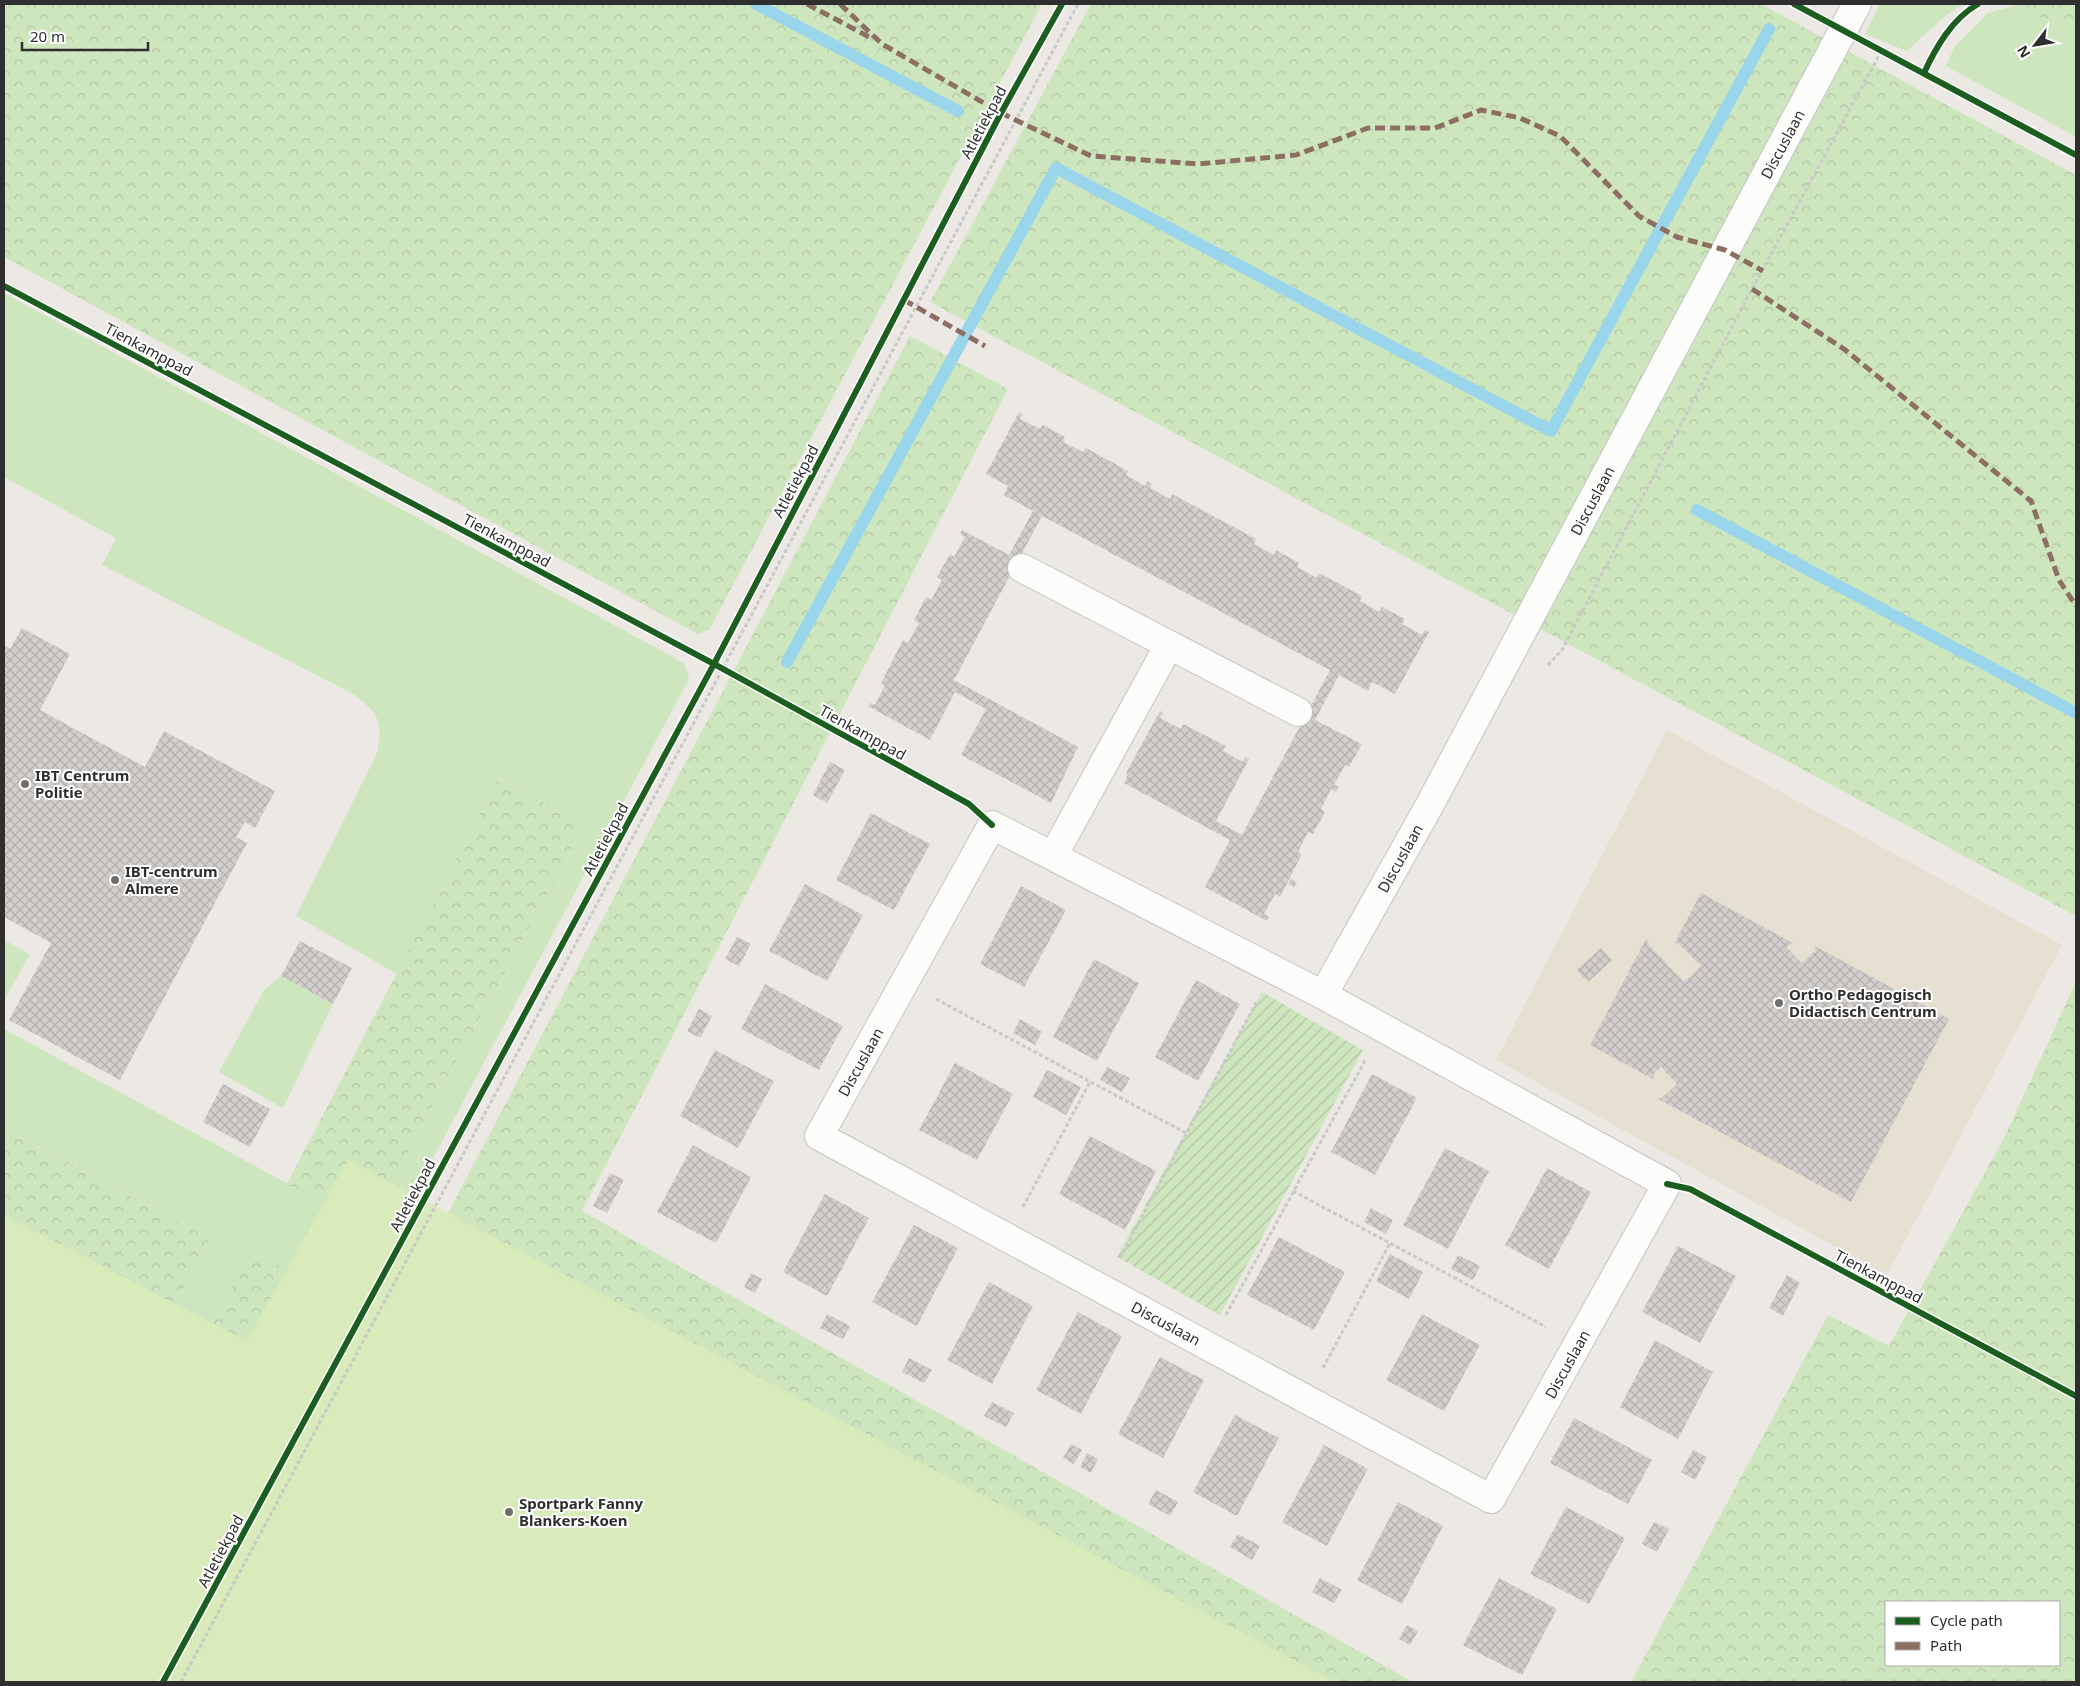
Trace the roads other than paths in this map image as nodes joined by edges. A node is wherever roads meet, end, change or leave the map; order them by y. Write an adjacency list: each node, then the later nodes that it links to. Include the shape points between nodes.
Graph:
1 (1857, 4): 6 (street, Discuslaan, via 1428,808)
2 (1022, 568): 3 (street)
3 (1169, 645): 4 (street); 5 (street)
4 (1298, 712)
5 (1053, 856): 6 (street, Discuslaan); 6 (street, Discuslaan, via 992,824 819,1136 1491,1500 1667,1184)
6 (1323, 995)

